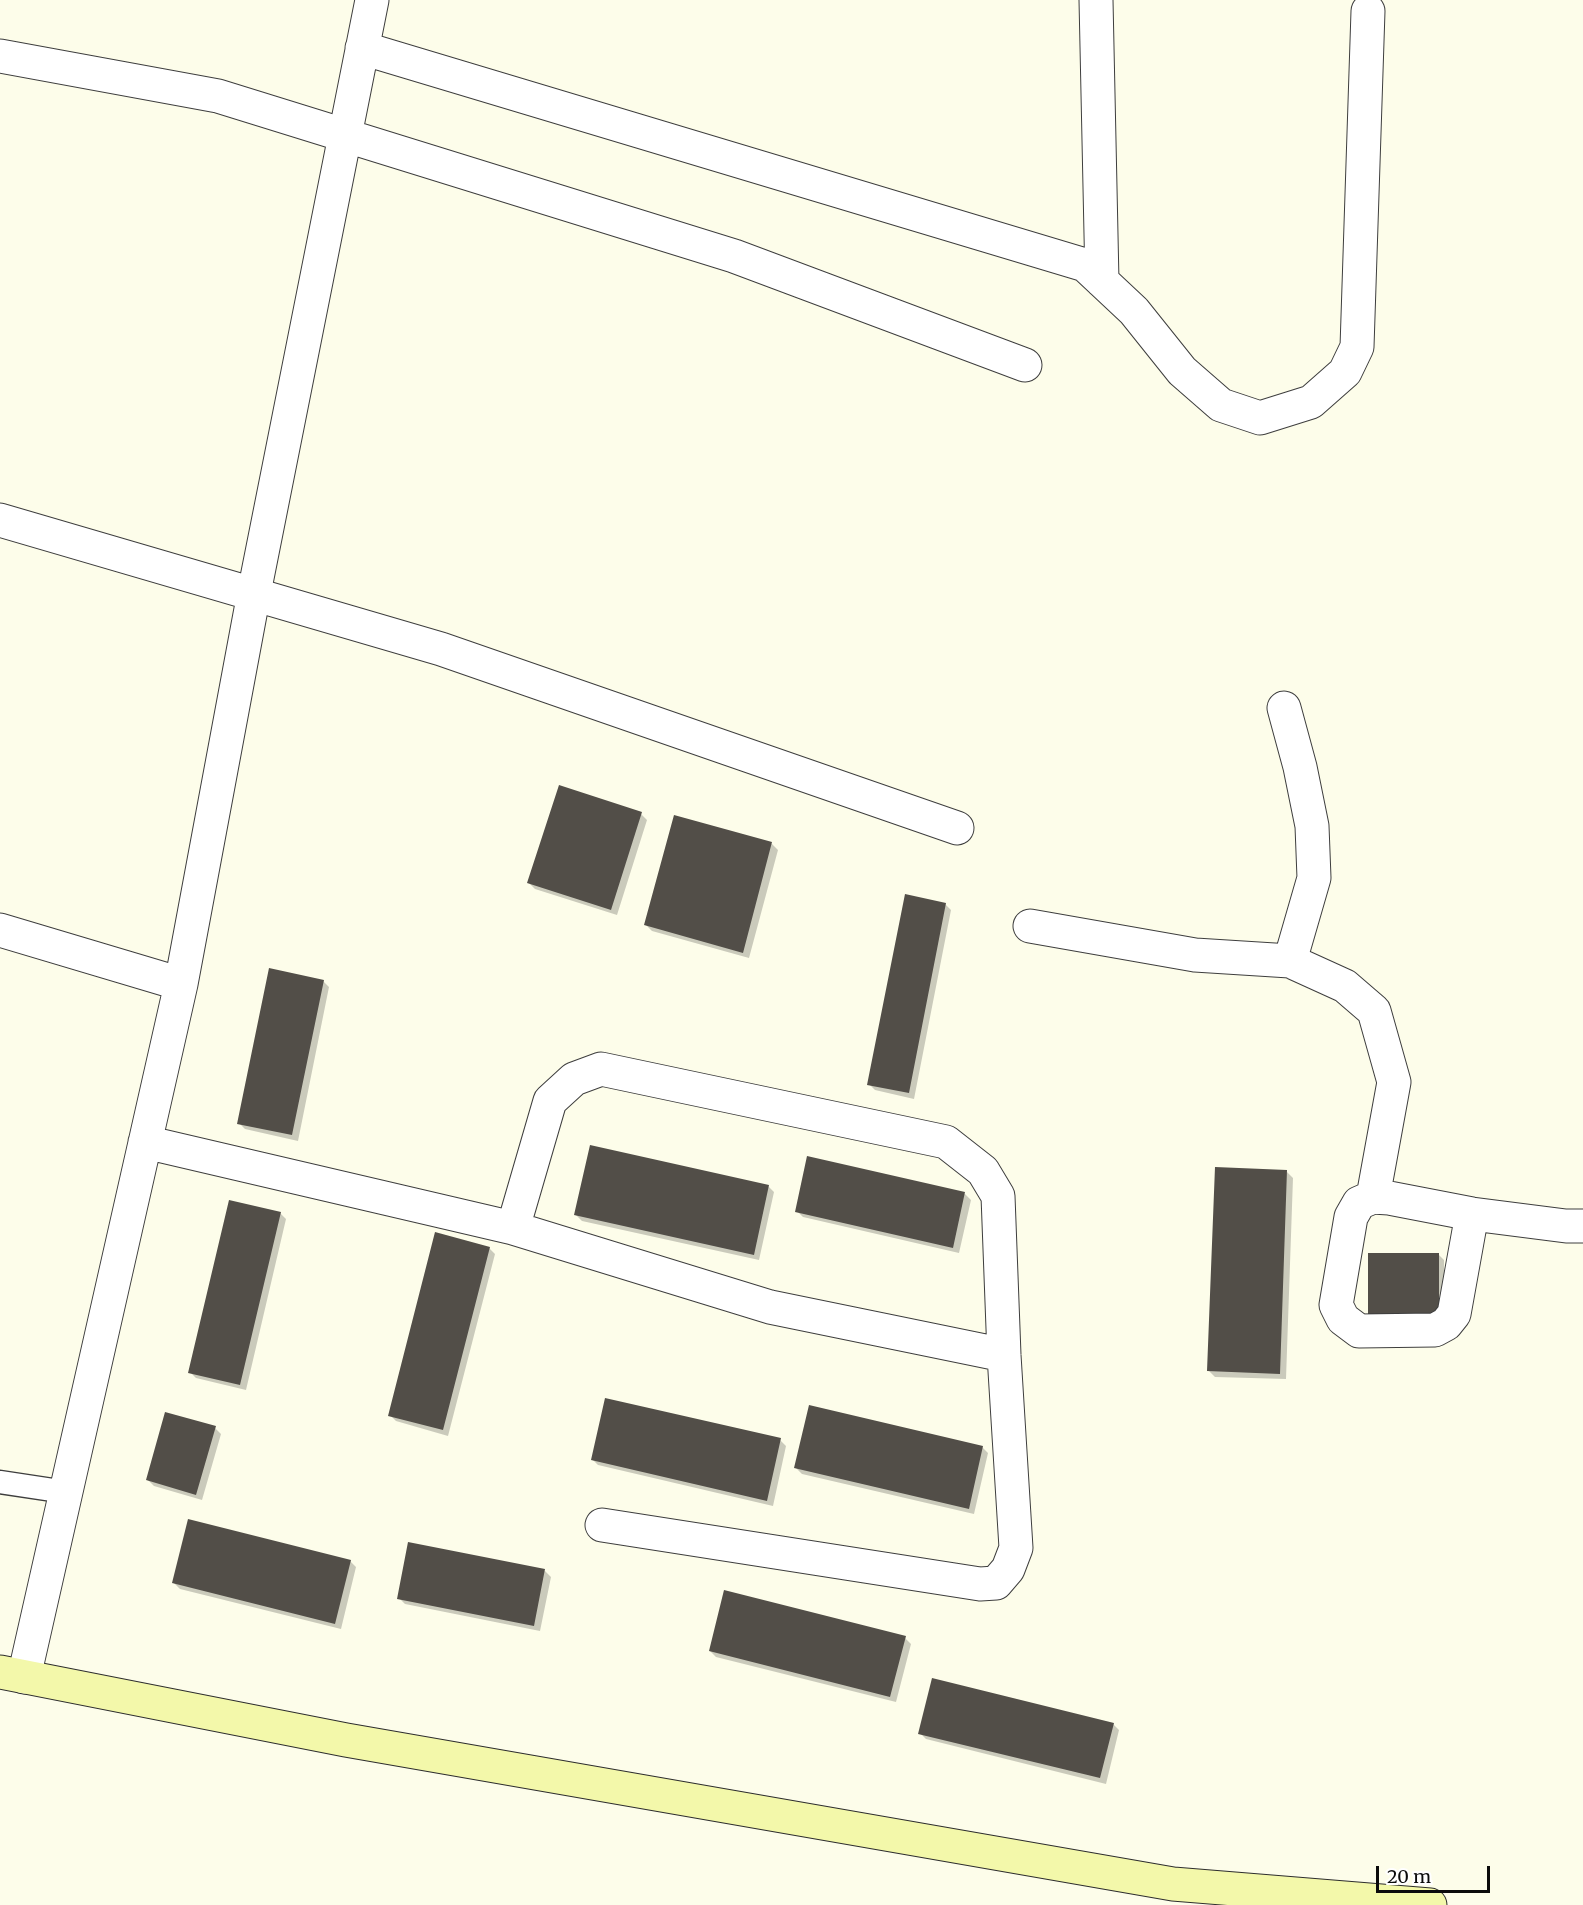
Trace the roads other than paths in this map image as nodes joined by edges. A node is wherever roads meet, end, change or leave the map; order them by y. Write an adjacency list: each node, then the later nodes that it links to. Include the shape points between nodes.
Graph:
1 (372, 0): 4 (street)
2 (1096, 0): 7 (street)
3 (1368, 11): 7 (street, via 1357,347 1345,372 1311,402 1260,418 1221,405 1182,371 1134,311)
4 (362, 48): 6 (street); 7 (street, via 1085,265)
5 (0, 56): 6 (street, via 218,96)
6 (345, 136): 8 (street, via 734,256); 10 (street)
7 (1102, 281)
8 (1024, 365)
9 (0, 520): 10 (street)
10 (254, 593): 12 (street, via 441,649); 16 (street)
11 (1284, 708): 15 (street, via 1312,826 1314,878)
12 (957, 828)
13 (1030, 926): 15 (street, via 1196,955)
14 (0, 930): 16 (street)
15 (1290, 961): 18 (street, via 1345,986 1374,1011 1394,1082)
16 (182, 984): 17 (street)
17 (145, 1142): 21 (street); 24 (street)
18 (1373, 1197): 19 (street); 19 (street, via 1359,1203 1351,1217 1336,1305 1342,1319 1359,1331 1435,1330 1446,1324 1454,1314)
19 (1473, 1214): 20 (street)
20 (1583, 1226)
21 (513, 1228): 22 (street, via 770,1307); 22 (street, via 550,1101 574,1079 601,1069 946,1143 982,1171 998,1196)
22 (1004, 1355): 25 (street, via 1016,1548 1008,1569 996,1582 980,1584)
23 (0, 1482): 24 (lane)
24 (66, 1492): 26 (street)
25 (602, 1525)
26 (12, 1675): 27 (main road, via 346,1740 1173,1884)
27 (1430, 1905)

